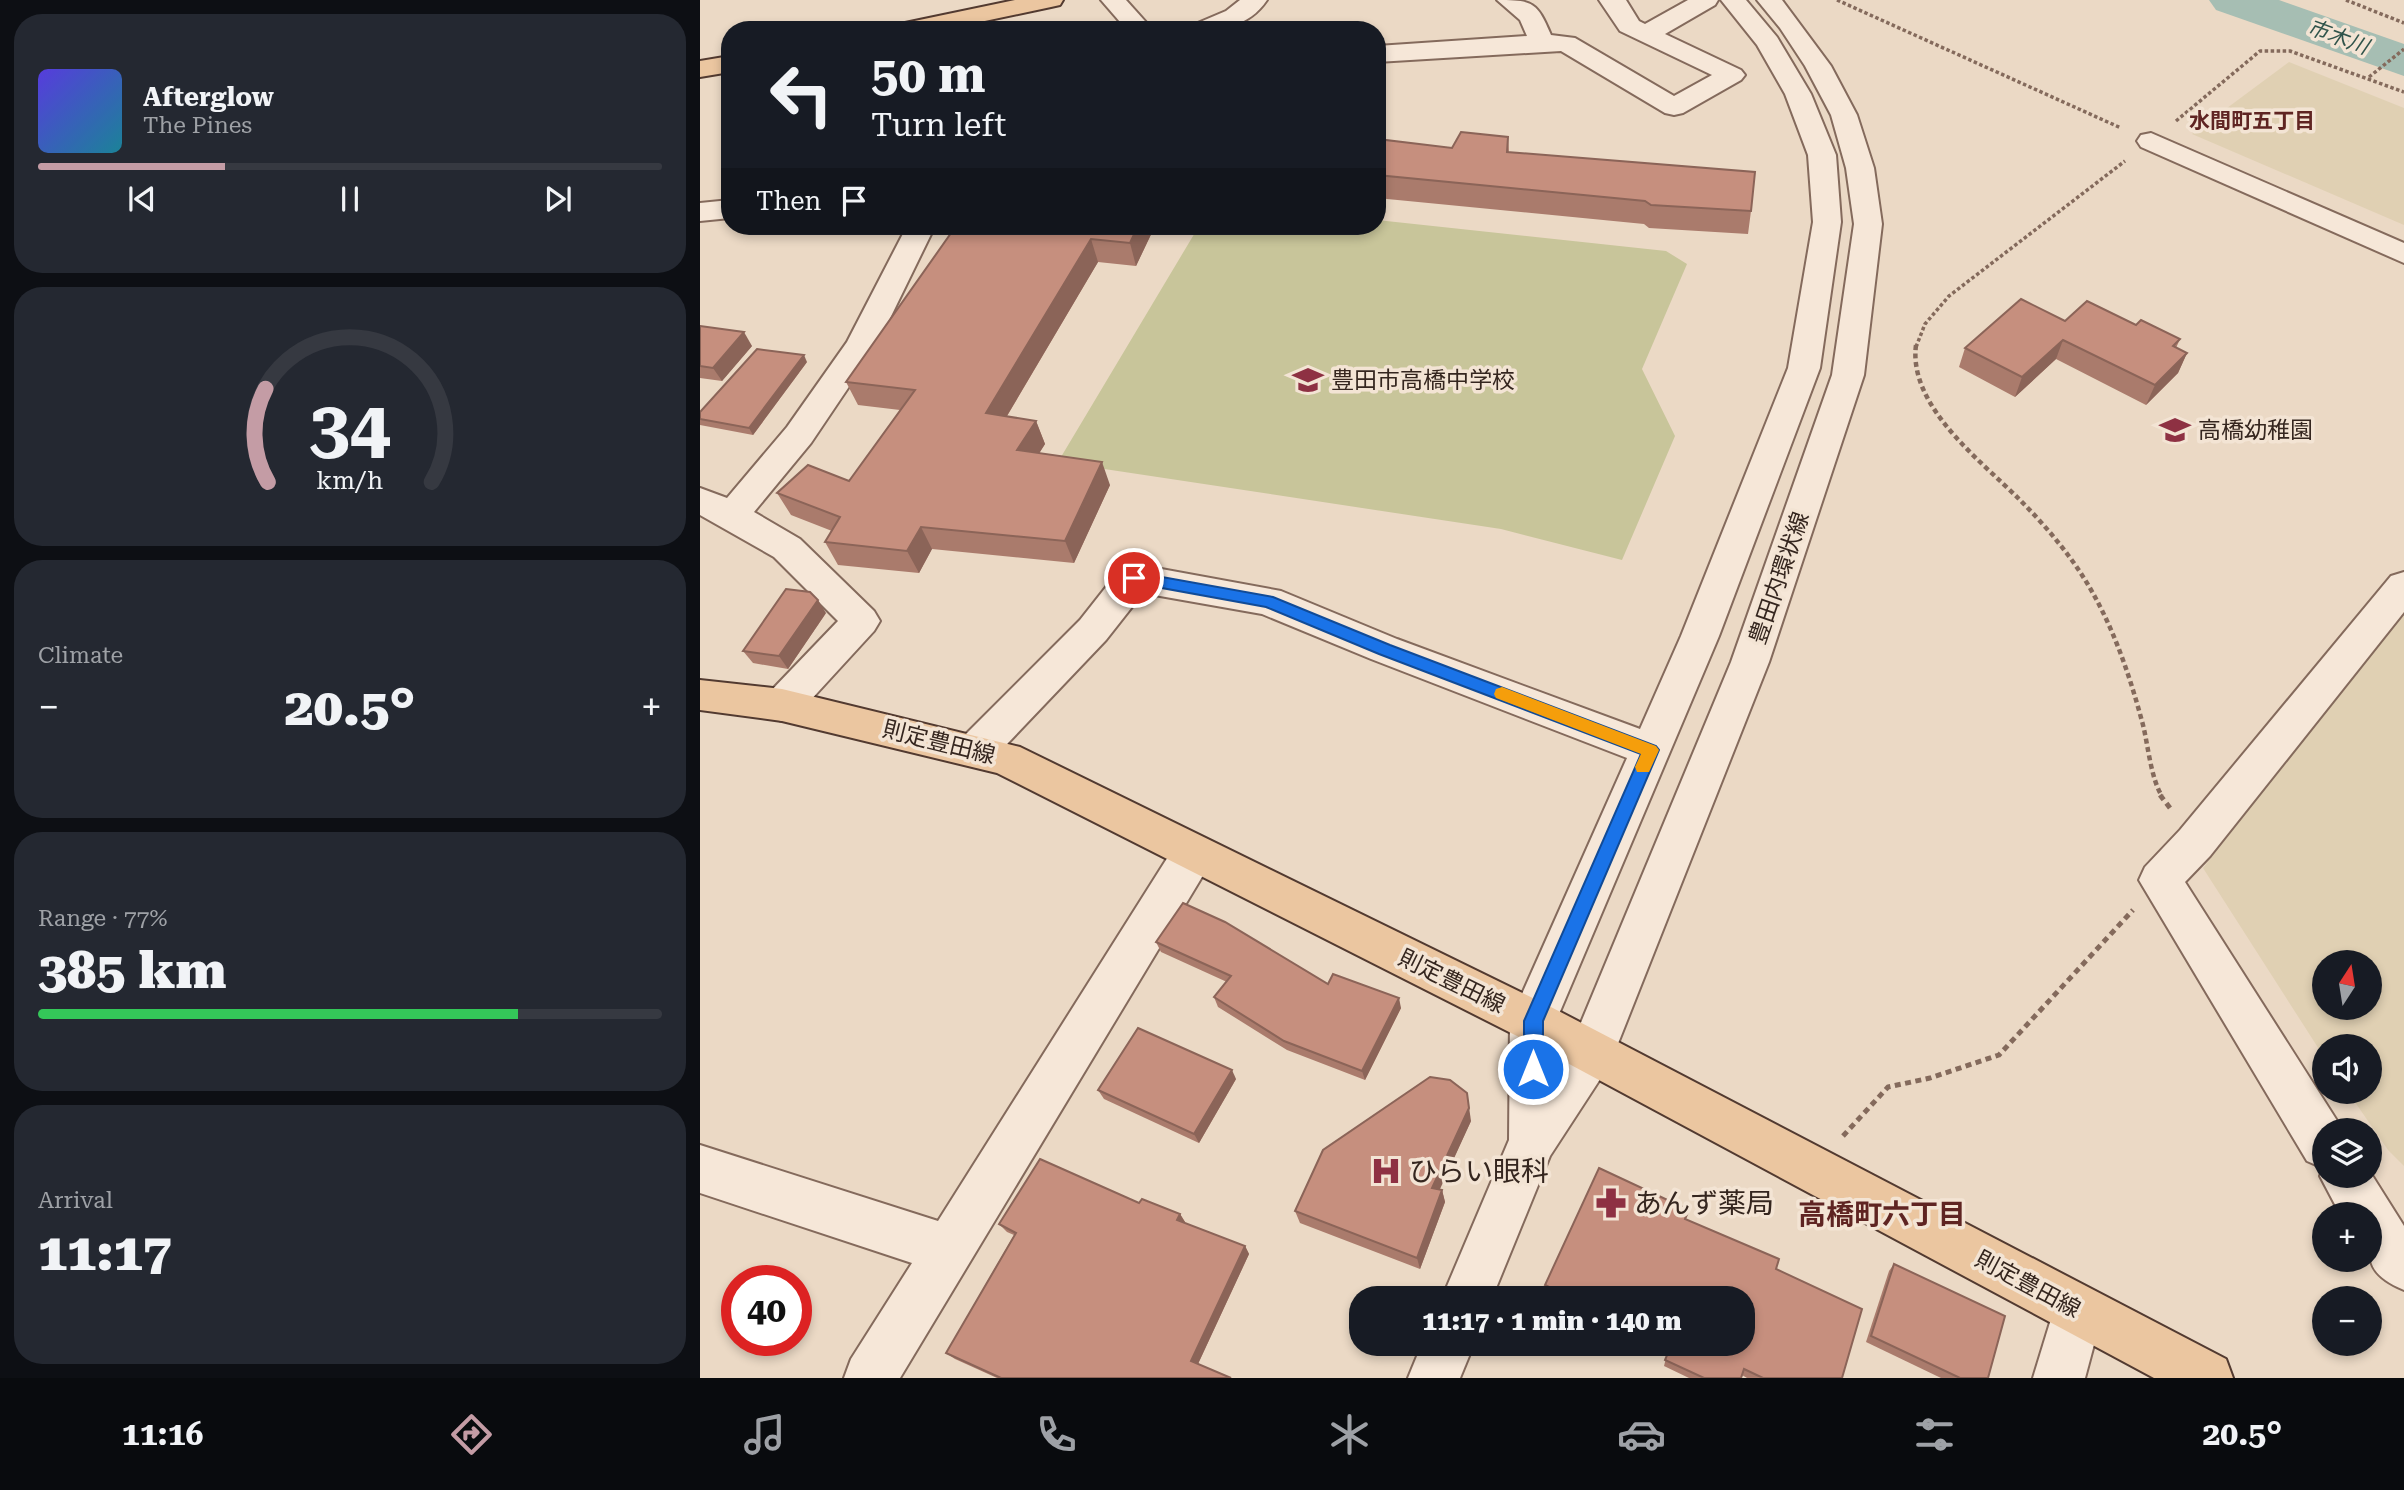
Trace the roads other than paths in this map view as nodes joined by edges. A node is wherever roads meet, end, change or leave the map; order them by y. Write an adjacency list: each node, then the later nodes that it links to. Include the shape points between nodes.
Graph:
1 (1051, 0): 9 (main road)
2 (1113, 0): 10 (street)
3 (1255, 0): 11 (street)
4 (1509, 0): 13 (street, via 1531,16)
5 (1611, 0): 12 (street, via 1629,26)
6 (1706, 0): 12 (street)
7 (1733, 0): 26 (street, 豊田内環状線, via 1769,42 1798,94 1822,155 1827,222 1804,368)
8 (1769, 0): 30 (street, 豊田内環状線, via 1818,66 1844,115 1860,168 1868,224 1848,375 1750,662)
9 (949, 21)
10 (1133, 21)
11 (1223, 21)
12 (1646, 34): 13 (street, via 1732,75 1674,107 1566,43)
13 (1542, 43): 14 (street)
14 (1386, 53)
15 (721, 66): 16 (main road)
16 (700, 69)
17 (2151, 141): 21 (street)
18 (721, 210): 19 (street)
19 (700, 212)
20 (916, 235): 22 (street, via 861,345 799,435)
21 (2404, 254)
22 (716, 508): 25 (street, via 793,553 861,621)
23 (2404, 586): 31 (street, via 2161,880)
24 (700, 695): 25 (main road, 則定豊田線)
25 (782, 705): 27 (main road, 則定豊田線)
26 (1651, 750): 27 (street, via 1268,601 1134,578 1093,630); 29 (street, 豊田内環状線)
27 (975, 751): 28 (main road, 則定豊田線, via 1006,759)
28 (1193, 854): 29 (main road, 則定豊田線); 35 (street)
29 (1533, 1021): 30 (main road, 則定豊田線); 32 (street, 豊田内環状線)
30 (1592, 1051): 32 (street, 豊田内環状線); 38 (main road, 則定豊田線)
31 (2312, 1125)
32 (1533, 1140): 37 (street, 豊田内環状線)
33 (700, 1169): 35 (street)
34 (2382, 1237): 36 (street)
35 (949, 1250): 40 (street)
36 (2404, 1265)
37 (1472, 1286)
38 (2077, 1311): 42 (street); 43 (main road, 則定豊田線)
39 (1443, 1356): 41 (street)
40 (870, 1378)
41 (1434, 1378)
42 (2059, 1378)
43 (2207, 1378)

